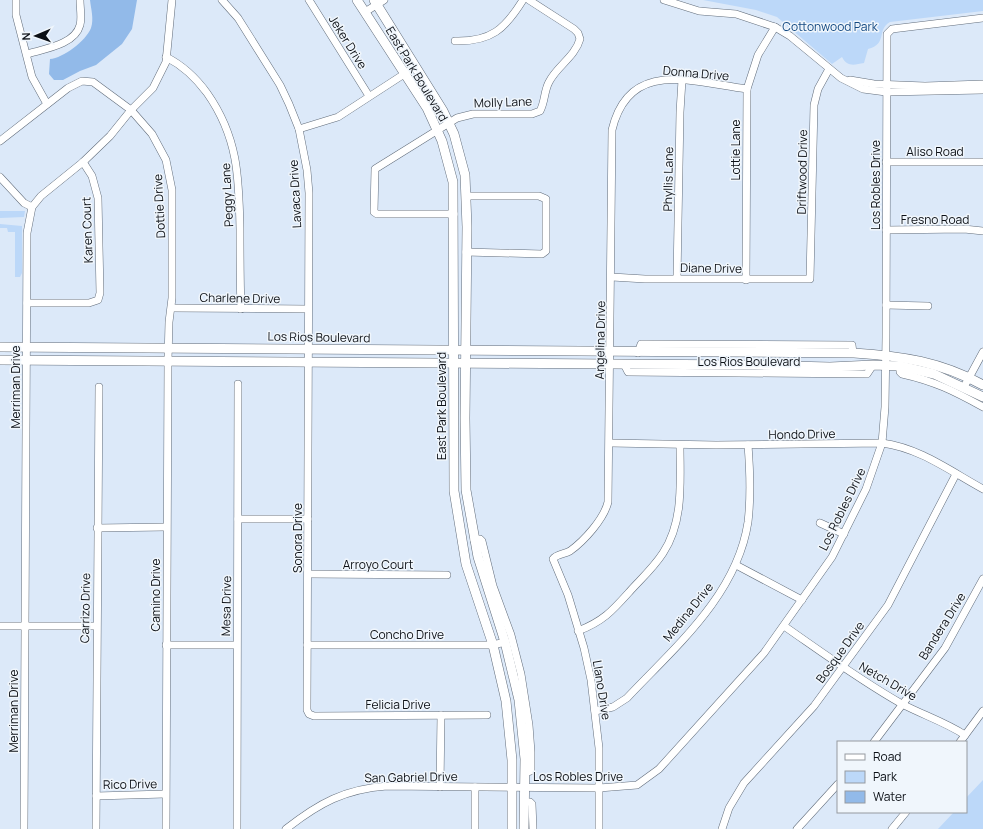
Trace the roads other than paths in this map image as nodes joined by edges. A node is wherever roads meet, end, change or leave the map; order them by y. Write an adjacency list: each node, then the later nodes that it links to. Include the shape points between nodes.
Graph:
1 (16, 0): 15 (street, via 16,15)
2 (80, 0): 15 (street, via 78,32 69,39)
3 (172, 0): 16 (street)
4 (222, 0): 30 (street, Lavaca Drive, via 238,18 280,85)
5 (309, 0): 25 (street, Jeker Drive)
6 (357, 0): 11 (main road, East Park Boulevard)
7 (523, 0): 14 (street, via 511,19 496,32 476,40)
8 (529, 0): 29 (street, Molly Lane, via 574,29 580,40 549,81 541,109 538,113 473,114)
9 (664, 0): 13 (street, via 699,10 736,14)
10 (378, 2): 11 (street); 17 (main road, East Park Boulevard)
11 (365, 12): 19 (main road, East Park Boulevard)
12 (983, 18): 22 (street, Los Robles Drive, via 892,29 887,34)
13 (774, 27): 18 (street, via 790,36); 23 (street, Lottie Lane, via 758,55)
14 (455, 41)
15 (26, 54): 27 (street, via 32,77)
16 (166, 57): 28 (street, via 161,75 153,88); 52 (street, Peggy Lane, via 176,62 202,86 223,117 230,135 238,173)
17 (415, 67): 19 (street); 29 (main road, East Park Boulevard)
18 (829, 69): 22 (street, via 863,89); 46 (street, Driftwood Drive, via 818,89 814,105)
19 (404, 74): 25 (street); 31 (main road, East Park Boulevard, via 427,108)
20 (682, 80): 23 (street, Donna Drive); 26 (street, Donna Drive, via 655,81 638,88); 45 (street, Phyllis Lane)
21 (983, 84): 22 (street)
22 (886, 88): 24 (street); 34 (street, Los Robles Drive)
23 (746, 89): 47 (street, Lottie Lane)
24 (983, 90)
25 (369, 96): 30 (street, via 338,116)
26 (625, 98): 44 (street, Angelina Drive, via 618,109 612,130)
27 (47, 104): 28 (street, Dottie Drive, via 82,81 93,82); 32 (street)
28 (131, 110): 33 (street, via 110,136); 51 (street, Dottie Drive, via 152,134 166,160 170,175)
29 (449, 121): 31 (street, Molly Lane); 37 (main road, East Park Boulevard, via 460,154)
30 (299, 129): 53 (street, Lavaca Drive, via 309,193)
31 (437, 129): 39 (main road, East Park Boulevard, via 453,182); 39 (street, Molly Lane, via 375,169 374,212)
32 (0, 141)
33 (83, 162): 38 (street); 48 (street, Karen Court, via 92,176 98,198 98,300 89,303)
34 (886, 162): 35 (street, Aliso Road); 40 (street, Los Robles Drive)
35 (983, 162)
36 (0, 177): 38 (street, via 20,199)
37 (467, 196): 43 (main road, East Park Boulevard); 43 (street, via 539,196 546,199 546,251 542,254)
38 (32, 207): 48 (street, Merriman Drive, via 27,233)
39 (454, 214): 42 (main road, East Park Boulevard)
40 (886, 230): 41 (street, Fresno Road); 49 (street, Los Robles Drive)
41 (983, 231)
42 (454, 252): 43 (main road); 59 (main road, East Park Boulevard)
43 (466, 252): 60 (main road, East Park Boulevard)
44 (612, 277): 45 (street, Diane Drive); 62 (street, Angelina Drive)
45 (677, 278): 47 (street, Diane Drive)
46 (810, 279): 47 (street, Diane Drive)
47 (746, 280)
48 (27, 303): 55 (street, Merriman Drive)
49 (886, 305): 50 (street); 64 (street, Los Robles Drive)
50 (928, 306)
51 (172, 308): 52 (street, Charlene Drive); 56 (street, Dottie Drive)
52 (241, 309): 53 (street, Charlene Drive)
53 (308, 309): 57 (street, Lavaca Drive)
54 (0, 347): 55 (main road, Los Rios Boulevard)
55 (26, 347): 56 (main road, Los Rios Boulevard); 66 (street, Merriman Drive)
56 (168, 348): 57 (main road, Los Rios Boulevard); 67 (street, Dottie Drive)
57 (308, 349): 58 (main road, Los Rios Boulevard); 68 (street, Lavaca Drive)
58 (368, 350): 59 (main road, Los Rios Boulevard); 69 (main road)
59 (453, 350): 60 (main road, Los Rios Boulevard); 70 (main road, East Park Boulevard)
60 (466, 350): 61 (main road, Los Rios Boulevard); 71 (main road, East Park Boulevard)
61 (547, 351): 62 (main road, Los Rios Boulevard); 72 (main road)
62 (611, 352): 64 (main road, Los Rios Boulevard); 73 (street, Angelina Drive)
63 (983, 352): 76 (street)
64 (885, 355): 74 (street, Los Robles Drive); 76 (main road, Los Rios Boulevard, via 902,356 929,363)
65 (0, 360): 66 (main road, Los Rios Boulevard)
66 (27, 360): 67 (main road, Los Rios Boulevard); 105 (street, Merriman Drive)
67 (168, 360): 68 (main road, Los Rios Boulevard); 94 (street, Camino Drive)
68 (309, 361): 69 (main road, Los Rios Boulevard); 92 (street, Sonora Drive)
69 (368, 362): 70 (main road, Los Rios Boulevard)
70 (453, 363): 71 (main road, Los Rios Boulevard); 90 (main road, East Park Boulevard)
71 (466, 363): 72 (main road, Los Rios Boulevard); 89 (main road, East Park Boulevard)
72 (545, 363): 73 (main road, Los Rios Boulevard)
73 (611, 364): 74 (main road, Los Rios Boulevard, via 830,367); 83 (street, Angelina Drive)
74 (885, 365): 75 (main road, Los Rios Boulevard); 84 (street, Los Robles Drive)
75 (900, 366): 80 (main road, Los Rios Boulevard, via 934,374); 82 (street, via 902,374 950,389)
76 (969, 377): 78 (main road, Los Rios Boulevard); 80 (street)
77 (238, 384): 91 (street, Mesa Drive)
78 (983, 385)
79 (98, 387): 95 (street, Carrizo Drive)
80 (964, 388): 81 (main road, Los Rios Boulevard)
81 (983, 398)
82 (983, 407)
83 (610, 443): 85 (street, Hondo Drive); 98 (street, Angelina Drive, via 608,502 602,517 571,550)
84 (882, 443): 86 (street, Hondo Drive); 87 (street, Hondo Drive, via 923,455); 96 (street, Los Robles Drive, via 866,489)
85 (680, 445): 86 (street, Hondo Drive); 108 (street, via 679,510 671,539 655,565 610,613 602,620)
86 (748, 445): 99 (street, Medina Drive, via 748,522)
87 (956, 474): 88 (street, Hondo Drive); 114 (street, Bosque Drive, via 898,588)
88 (983, 489)
89 (466, 490): 90 (main road); 97 (main road, East Park Boulevard)
90 (454, 491): 113 (main road, East Park Boulevard, via 466,564)
91 (238, 519): 92 (street); 111 (street, Mesa Drive)
92 (308, 519): 100 (street, Sonora Drive)
93 (820, 522): 96 (street)
94 (166, 527): 95 (street); 110 (street, Camino Drive)
95 (97, 528): 106 (street, Carrizo Drive)
96 (844, 534): 103 (street, Los Robles Drive, via 832,557)
97 (474, 540): 109 (main road, East Park Boulevard, via 488,593); 124 (street, East Park Boulevard, via 480,539 482,542 493,586 518,661 531,752 530,771)
98 (553, 559): 108 (street, Llano Drive, via 568,595)
99 (736, 565): 103 (street); 116 (street, Medina Drive, via 716,599 627,698 613,707)
100 (308, 574): 101 (street, Arroyo Court); 112 (street, Sonora Drive)
101 (447, 575)
102 (983, 579): 115 (street, Bandera Drive, via 945,648)
103 (802, 600): 107 (street, Los Robles Drive)
104 (0, 626): 105 (street)
105 (24, 626): 106 (street); 135 (street, Merriman Drive)
106 (96, 626): 132 (street, Carrizo Drive)
107 (784, 626): 114 (street, Netch Drive); 130 (street, Los Robles Drive, via 760,658 659,769 637,785)
108 (578, 631): 116 (street, Llano Drive, via 591,680)
109 (506, 642): 113 (street, Concho Drive); 124 (main road, East Park Boulevard, via 519,700)
110 (166, 645): 111 (street); 131 (street, Camino Drive)
111 (236, 645): 138 (street, Mesa Drive)
112 (307, 645): 113 (street, Concho Drive); 118 (street, Sonora Drive)
113 (493, 645): 128 (main road, East Park Boulevard, via 508,714)
114 (843, 668): 115 (street, Netch Drive); 145 (street, Bosque Drive, via 814,706 744,783 729,808)
115 (903, 704): 121 (street, Netch Drive, via 936,718); 122 (street, Bandera Drive)
116 (595, 711): 130 (street, Llano Drive)
117 (983, 711): 121 (street)
118 (309, 714): 119 (street, Felicia Drive)
119 (441, 715): 120 (street, Felicia Drive); 126 (street)
120 (487, 716)
121 (965, 735): 123 (street)
122 (875, 741)
123 (961, 741)
124 (525, 773): 129 (main road, East Park Boulevard)
125 (837, 785): 146 (street)
126 (440, 787): 127 (street, San Gabriel Drive); 139 (street, San Gabriel Drive, via 364,788 329,800 312,809)
127 (475, 787): 128 (street, San Gabriel Drive); 140 (street)
128 (512, 788): 129 (street, San Gabriel Drive); 141 (main road, East Park Boulevard)
129 (524, 788): 130 (street, Los Robles Drive); 133 (main road, East Park Boulevard)
130 (600, 788): 144 (street, Llano Drive)
131 (165, 794): 132 (street, Rico Drive); 137 (street, Camino Drive)
132 (96, 796): 136 (street, Carrizo Drive)
133 (524, 802): 142 (main road, East Park Boulevard); 143 (street, via 532,804)
134 (905, 813): 147 (street)
135 (24, 829)
136 (96, 829)
137 (166, 829)
138 (237, 829)
139 (286, 829)
140 (475, 829)
141 (512, 829)
142 (524, 829)
143 (533, 829)
144 (599, 829)
145 (722, 829)
146 (797, 829)
147 (892, 829)

